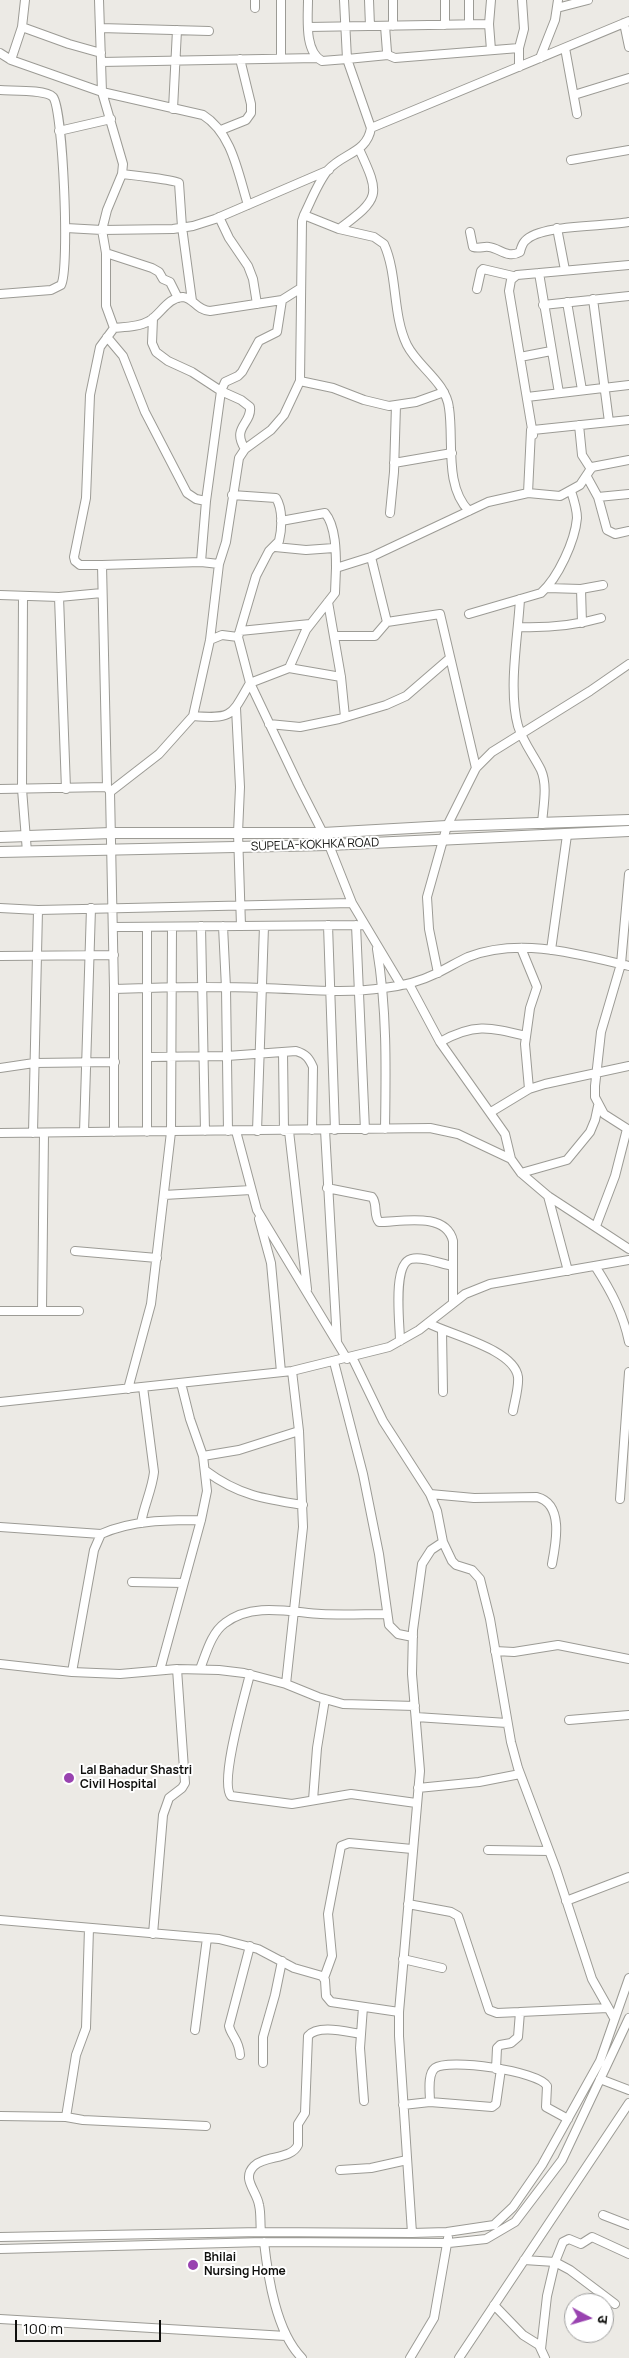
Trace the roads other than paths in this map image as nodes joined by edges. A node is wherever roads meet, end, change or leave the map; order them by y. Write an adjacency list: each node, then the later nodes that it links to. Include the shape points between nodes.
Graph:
1 (25, 0): 22 (street)
2 (99, 0): 15 (street)
3 (281, 0): 35 (street)
4 (308, 0): 23 (street)
5 (344, 0): 19 (street)
6 (369, 0): 20 (street)
7 (393, 0): 21 (street)
8 (445, 0): 16 (street)
9 (469, 0): 17 (street)
10 (491, 0): 18 (street)
11 (522, 0): 28 (street, via 524,29)
12 (588, 0): 13 (street)
13 (558, 4): 37 (street)
14 (626, 22): 26 (street); 29 (street)
15 (100, 24): 24 (street); 32 (street)
16 (445, 24): 17 (street); 21 (street)
17 (469, 24): 18 (street)
18 (489, 24): 30 (street)
19 (344, 26): 20 (street); 23 (street); 38 (street)
20 (370, 26): 21 (street)
21 (389, 26): 33 (street)
22 (22, 27): 32 (street); 39 (street)
23 (308, 27): 36 (street, via 311,48)
24 (177, 30): 25 (street); 40 (street)
25 (209, 31)
26 (628, 38): 27 (street)
27 (629, 47)
28 (519, 48): 30 (street); 42 (street)
29 (565, 48): 37 (street); 46 (street)
30 (491, 50): 33 (street, via 395,58)
31 (0, 53): 39 (street)
32 (101, 53): 41 (street)
33 (388, 55): 38 (street)
34 (240, 58): 35 (street); 40 (street); 51 (street, via 251,113 246,120)
35 (281, 58): 36 (street)
36 (317, 58): 38 (street, via 322,61)
37 (540, 58): 42 (street)
38 (347, 59): 50 (street)
39 (11, 60): 45 (street)
40 (177, 60): 41 (street); 47 (street)
41 (101, 62): 45 (street)
42 (518, 67): 50 (street)
43 (629, 78): 46 (street)
44 (0, 90): 52 (street, via 40,92 52,96)
45 (102, 92): 47 (street); 49 (street)
46 (574, 95): 48 (street)
47 (173, 109): 51 (street, via 202,115)
48 (577, 114)
49 (111, 120): 52 (street); 57 (street, via 123,164)
50 (371, 128): 53 (street)
51 (221, 130): 58 (street)
52 (59, 131): 63 (street)
53 (364, 143): 56 (street); 65 (street, via 374,194 366,208)
54 (629, 150): 55 (street)
55 (571, 160)
56 (328, 170): 58 (street); 59 (street)
57 (122, 174): 62 (street, via 178,181); 66 (street)
58 (248, 205): 60 (street)
59 (304, 215): 65 (street); 73 (street)
60 (219, 217): 62 (street); 82 (street, via 248,266)
61 (629, 222): 64 (street)
62 (182, 227): 66 (street); 80 (street)
63 (66, 228): 66 (street); 75 (street, via 62,285 51,290)
64 (557, 228): 67 (street, via 528,238 516,254 490,247 473,247); 70 (street)
65 (339, 229): 94 (street, via 374,236 384,244 407,345)
66 (102, 230): 68 (street)
67 (470, 232)
68 (106, 253): 77 (street, via 159,272 162,279 170,282); 85 (street, via 106,306)
69 (629, 265): 70 (street)
70 (565, 270): 71 (street)
71 (539, 273): 72 (street); 83 (street)
72 (514, 276): 74 (street, via 484,269); 88 (street, via 509,291)
73 (301, 288): 79 (street); 89 (street)
74 (477, 289)
75 (0, 294)
76 (629, 296): 78 (street)
77 (178, 298): 80 (street); 84 (street)
78 (593, 299): 81 (street); 91 (street)
79 (282, 300): 82 (street); 93 (street, via 277,332 259,341 242,372 226,382)
80 (192, 301): 82 (street, via 204,310)
81 (567, 302): 83 (street); 92 (street)
82 (257, 304)
83 (542, 305): 87 (street)
84 (153, 318): 85 (street, via 142,324); 93 (street, via 152,342 156,352)
85 (114, 328): 86 (street)
86 (108, 337): 113 (street, via 123,356 145,412 187,493); 123 (street, via 100,347 90,395 86,498 74,557 80,565)
87 (551, 351): 88 (street); 95 (street)
88 (520, 357): 96 (street)
89 (300, 381): 97 (street, via 333,388 379,405); 102 (street, via 284,415 271,430)
90 (629, 385): 91 (street)
91 (604, 387): 92 (street); 99 (street)
92 (582, 390): 95 (street)
93 (221, 391): 102 (street, via 250,407 239,438); 113 (street)
94 (444, 392): 97 (street); 103 (street, via 449,406)
95 (559, 393): 96 (street)
96 (528, 397): 101 (street)
97 (396, 405): 105 (street)
98 (629, 420): 99 (street)
99 (609, 422): 100 (street)
100 (579, 425): 101 (street); 106 (street, via 582,455)
101 (533, 432): 109 (street)
102 (245, 449): 111 (street, via 239,458)
103 (452, 453): 105 (street); 114 (street, via 455,486)
104 (629, 460): 106 (street)
105 (394, 463): 115 (street)
106 (591, 469): 107 (street)
107 (587, 477): 108 (street); 112 (street)
108 (576, 488): 109 (street, via 560,496); 126 (street, via 574,533 556,577)
109 (528, 493): 114 (street, via 488,502)
110 (629, 494): 112 (street)
111 (232, 495): 116 (street, via 276,498); 122 (street, via 226,542)
112 (598, 497): 117 (street, via 607,530 615,534)
113 (206, 501): 121 (street)
114 (469, 511): 120 (street)
115 (390, 513)
116 (281, 521): 118 (street, via 279,541); 119 (street, via 325,513)
117 (629, 532)
118 (275, 546): 119 (street, via 306,550); 140 (street, via 256,576)
119 (334, 548): 124 (street)
120 (372, 557): 124 (street); 136 (street)
121 (201, 562): 122 (street); 123 (street)
122 (219, 564): 142 (street)
123 (102, 565): 128 (street)
124 (336, 568): 133 (street, via 335,592)
125 (603, 585): 127 (street)
126 (547, 588): 127 (street); 132 (street)
127 (581, 588): 137 (street)
128 (102, 593): 131 (street); 157 (street)
129 (0, 595): 130 (street)
130 (23, 596): 131 (street); 155 (street)
131 (59, 597): 156 (street)
132 (520, 600): 134 (street); 139 (street)
133 (328, 602): 138 (street); 141 (street)
134 (469, 614)
135 (601, 618): 137 (street)
136 (387, 622): 141 (street, via 375,636); 143 (street, via 440,614)
137 (582, 623): 139 (street, via 554,628)
138 (310, 624): 140 (street); 145 (street)
139 (518, 627): 152 (street, via 515,708)
140 (239, 634): 142 (street, via 222,634); 147 (street)
141 (334, 636): 146 (street)
142 (210, 640): 149 (street)
143 (450, 658): 150 (street, via 406,696); 153 (street)
144 (629, 664): 152 (street)
145 (289, 668): 146 (street); 147 (street)
146 (341, 676): 150 (street)
147 (250, 683): 148 (street); 151 (street)
148 (236, 708): 149 (street, via 218,718); 163 (street, via 240,787)
149 (193, 716): 157 (street, via 159,754)
150 (345, 717): 151 (street, via 300,727)
151 (269, 724): 164 (street)
152 (521, 733): 153 (street, via 492,752); 159 (street, via 541,772 544,785)
153 (476, 768): 160 (street)
154 (0, 789): 155 (street)
155 (22, 789): 156 (street); 166 (street)
156 (66, 789): 157 (street)
157 (108, 790): 162 (street)
158 (629, 820): 159 (street, SUPELA-KOKHKA ROAD)
159 (542, 824): 160 (street, SUPELA-KOKHKA ROAD)
160 (447, 826): 164 (street, SUPELA-KOKHKA ROAD); 168 (street)
161 (629, 831): 165 (street, SUPELA-KOKHKA ROAD)
162 (111, 833): 163 (street, SUPELA-KOKHKA ROAD); 166 (street, SUPELA-KOKHKA ROAD); 171 (street)
163 (238, 833): 164 (street, SUPELA-KOKHKA ROAD); 170 (street)
164 (323, 833): 169 (street)
165 (566, 835): 168 (street, SUPELA-KOKHKA ROAD); 192 (street)
166 (26, 836): 167 (street, SUPELA-KOKHKA ROAD); 173 (street)
167 (0, 837)
168 (443, 841): 169 (street, SUPELA-KOKHKA ROAD); 198 (street, via 427,898 429,929)
169 (330, 845): 170 (street, SUPELA-KOKHKA ROAD); 175 (street)
170 (239, 847): 171 (street, SUPELA-KOKHKA ROAD); 176 (street)
171 (110, 849): 173 (street, SUPELA-KOKHKA ROAD); 179 (street)
172 (0, 852): 173 (street, SUPELA-KOKHKA ROAD)
173 (27, 852)
174 (629, 874): 197 (street)
175 (352, 903): 176 (street); 182 (street)
176 (242, 906): 179 (street); 186 (street)
177 (0, 908): 180 (street)
178 (91, 908): 179 (street); 180 (street); 193 (street)
179 (113, 908): 188 (street)
180 (38, 910): 196 (street)
181 (328, 925): 182 (street); 187 (street); 208 (street)
182 (360, 925): 190 (street); 207 (street)
183 (172, 926): 184 (street); 189 (street); 200 (street)
184 (202, 926): 185 (street); 202 (street)
185 (223, 926): 186 (street); 203 (street)
186 (241, 926): 187 (street)
187 (264, 926): 204 (street)
188 (113, 927): 189 (street); 194 (street)
189 (147, 927): 201 (street)
190 (376, 944): 199 (street, via 401,985); 206 (street)
191 (522, 948): 192 (street); 198 (street, via 469,957); 209 (street, via 537,987)
192 (551, 950): 197 (street)
193 (89, 955): 194 (street); 196 (street); 218 (street)
194 (114, 955): 205 (street)
195 (0, 956): 196 (street)
196 (37, 956): 217 (street)
197 (625, 965): 222 (street, via 601,1032)
198 (438, 973): 199 (street)
199 (409, 984): 206 (street); 210 (street)
200 (173, 987): 201 (street); 202 (street); 216 (street)
201 (148, 988): 205 (street); 215 (street)
202 (204, 988): 203 (street); 213 (street)
203 (226, 988): 204 (street); 214 (street)
204 (260, 988): 208 (street); 212 (street)
205 (114, 989): 219 (street)
206 (383, 989): 207 (street); 226 (street, via 387,1050)
207 (361, 990): 208 (street); 231 (street)
208 (332, 991): 230 (street)
209 (526, 1036): 210 (street, via 504,1030 472,1028); 223 (street)
210 (440, 1042): 225 (street)
211 (283, 1052): 212 (street); 228 (street, via 303,1053 313,1067); 235 (street)
212 (259, 1054): 214 (street); 234 (street)
213 (204, 1056): 214 (street); 216 (street); 240 (street)
214 (227, 1056): 232 (street)
215 (147, 1057): 216 (street); 238 (street)
216 (172, 1057): 239 (street)
217 (34, 1062): 218 (street); 221 (street); 242 (street)
218 (87, 1062): 219 (street); 236 (street)
219 (115, 1062): 237 (street)
220 (629, 1066): 222 (street)
221 (0, 1068)
222 (596, 1073): 223 (street); 224 (street)
223 (529, 1089): 225 (street)
224 (598, 1106): 227 (street, via 604,1114); 245 (street, via 590,1132 567,1160)
225 (491, 1112): 244 (street, via 505,1134)
226 (385, 1129): 231 (street); 244 (street, via 430,1128 458,1134)
227 (628, 1129): 251 (street)
228 (312, 1130): 229 (street); 235 (street)
229 (325, 1130): 230 (street); 246 (street)
230 (335, 1130): 231 (street)
231 (365, 1130)
232 (228, 1131): 233 (street); 240 (street)
233 (236, 1131): 234 (street); 247 (street)
234 (257, 1131): 235 (street)
235 (286, 1131): 259 (street)
236 (84, 1132): 237 (street); 243 (street)
237 (114, 1132): 238 (street)
238 (147, 1132): 239 (street)
239 (171, 1132): 240 (street); 248 (street)
240 (205, 1132)
241 (0, 1133): 242 (street)
242 (33, 1133): 243 (street)
243 (44, 1133): 261 (street)
244 (511, 1159): 245 (street)
245 (521, 1173): 249 (street)
246 (328, 1188): 256 (street, via 372,1197 379,1222 426,1220 446,1229 453,1241); 268 (street)
247 (251, 1190): 248 (street); 250 (street)
248 (164, 1195): 254 (street)
249 (548, 1196): 251 (street); 258 (street)
250 (257, 1210): 259 (street); 272 (street, via 271,1263)
251 (596, 1226): 252 (street)
252 (629, 1249)
253 (75, 1251): 254 (street)
254 (158, 1258): 276 (street)
255 (629, 1260): 257 (street)
256 (453, 1266): 260 (street); 266 (street, via 420,1259 406,1262 398,1278)
257 (595, 1266): 258 (street); 267 (street, via 617,1300)
258 (568, 1270): 260 (street, via 490,1284 465,1294)
259 (308, 1294): 268 (street)
260 (453, 1303): 264 (street)
261 (42, 1310): 262 (street); 263 (street)
262 (0, 1311)
263 (79, 1311)
264 (428, 1323): 265 (street); 266 (street)
265 (442, 1331): 277 (street); 279 (street, via 493,1351 513,1364 518,1378)
266 (400, 1341): 269 (street)
267 (629, 1342)
268 (338, 1344): 269 (street)
269 (349, 1358): 270 (street); 284 (street, via 383,1421)
270 (334, 1362): 271 (street); 296 (street, via 363,1474 379,1554)
271 (292, 1371): 272 (street); 280 (street)
272 (281, 1372): 274 (street)
273 (629, 1372): 282 (street)
274 (182, 1383): 275 (street); 281 (street)
275 (143, 1387): 276 (street); 288 (street, via 154,1472)
276 (128, 1389): 278 (street)
277 (443, 1392)
278 (0, 1402)
279 (513, 1411)
280 (299, 1431): 281 (street, via 239,1450); 286 (street)
281 (203, 1456): 283 (street)
282 (626, 1458): 285 (street)
283 (206, 1471): 286 (street, via 241,1492); 287 (street)
284 (430, 1494): 291 (street); 292 (street, via 544,1498 552,1508 556,1523)
285 (620, 1499)
286 (303, 1505): 295 (street)
287 (201, 1520): 288 (street); 294 (street)
288 (141, 1523): 290 (street)
289 (0, 1527): 290 (street)
290 (100, 1534): 304 (street, via 94,1550)
291 (443, 1542): 297 (street, via 431,1550 422,1564); 298 (street, via 452,1561 472,1570 480,1579)
292 (552, 1564)
293 (132, 1582): 294 (street)
294 (183, 1583): 303 (street)
295 (292, 1611): 296 (street); 302 (street, via 241,1613 224,1623 213,1636); 306 (street)
296 (386, 1614): 297 (street, via 393,1630)
297 (413, 1637): 308 (street)
298 (495, 1651): 299 (street, via 514,1652 558,1645); 312 (street)
299 (629, 1659)
300 (0, 1664): 304 (street)
301 (177, 1669): 302 (street); 303 (street); 325 (street, via 185,1783 169,1798 163,1815)
302 (200, 1669): 305 (street)
303 (160, 1670): 304 (street, via 120,1674)
304 (72, 1672)
305 (250, 1674): 306 (street); 315 (street, via 227,1778 228,1792 235,1798 292,1804)
306 (286, 1684): 307 (street)
307 (325, 1699): 308 (street, via 343,1704); 315 (street)
308 (415, 1706): 310 (street)
309 (629, 1715): 311 (street)
310 (416, 1717): 312 (street); 314 (street)
311 (570, 1720)
312 (507, 1723): 313 (street)
313 (520, 1774): 314 (street); 319 (street)
314 (418, 1788): 316 (street)
315 (313, 1800): 316 (street, via 351,1794)
316 (416, 1803): 317 (street)
317 (412, 1849): 322 (street); 331 (street, via 349,1843 341,1846 328,1914 332,1956)
318 (488, 1850): 319 (street)
319 (549, 1851): 321 (street)
320 (629, 1877): 321 (street)
321 (566, 1901): 334 (street, via 592,1979)
322 (408, 1904): 328 (street); 336 (street, via 458,1916 489,2010 497,2014)
323 (0, 1920): 324 (street)
324 (89, 1928): 325 (street); 351 (street, via 85,2034 76,2054)
325 (153, 1934): 326 (street)
326 (207, 1938): 327 (street); 339 (street)
327 (250, 1946): 329 (street); 341 (street, via 229,2026 238,2040)
328 (403, 1959): 330 (street); 335 (street)
329 (282, 1961): 331 (street); 342 (street, via 263,2037)
330 (442, 1968)
331 (324, 1978): 333 (street, via 328,1999 334,2003)
332 (629, 1978): 337 (street)
333 (364, 2007): 335 (street); 340 (street)
334 (608, 2008): 336 (street); 337 (street)
335 (399, 2012): 349 (street)
336 (520, 2012): 343 (street, via 519,2034 515,2040 497,2048)
337 (614, 2018): 352 (street, via 600,2060)
338 (629, 2018): 344 (street)
339 (196, 2030)
340 (361, 2034): 346 (street); 358 (street, via 320,2030 308,2036 305,2114 298,2124 298,2145 293,2151 256,2164 250,2170 250,2184 260,2206)
341 (240, 2056)
342 (264, 2063)
343 (499, 2069): 347 (street, via 451,2064 435,2068 430,2077); 347 (street, via 496,2104 492,2108); 352 (street, via 541,2079 547,2086 546,2107)
344 (600, 2078): 345 (street); 363 (street, via 562,2160 515,2222 486,2239)
345 (629, 2090)
346 (364, 2101)
347 (430, 2102): 349 (street)
348 (629, 2103): 366 (street)
349 (403, 2106): 354 (street)
350 (0, 2116): 351 (street)
351 (66, 2117): 353 (street)
352 (568, 2119): 359 (street, via 513,2207 494,2225)
353 (206, 2126)
354 (408, 2160): 355 (street, via 371,2168); 360 (street)
355 (340, 2170)
356 (603, 2215): 357 (street)
357 (629, 2225)
358 (261, 2232): 360 (street); 361 (street)
359 (447, 2232): 360 (street); 363 (street)
360 (412, 2233)
361 (0, 2237)
362 (264, 2242): 363 (street); 364 (street); 371 (street, via 267,2274)
363 (449, 2242): 375 (street, via 434,2318)
364 (0, 2249)
365 (629, 2254): 367 (street, via 592,2237 581,2244 569,2239 563,2242)
366 (524, 2260): 367 (street); 369 (street)
367 (555, 2262): 368 (street); 372 (street)
368 (615, 2304)
369 (494, 2305): 372 (street); 376 (street)
370 (0, 2319): 371 (street)
371 (286, 2336): 373 (street)
372 (541, 2349): 377 (street)
373 (295, 2355): 374 (street)
374 (302, 2358)
375 (410, 2358)
376 (459, 2358)
377 (545, 2358)

